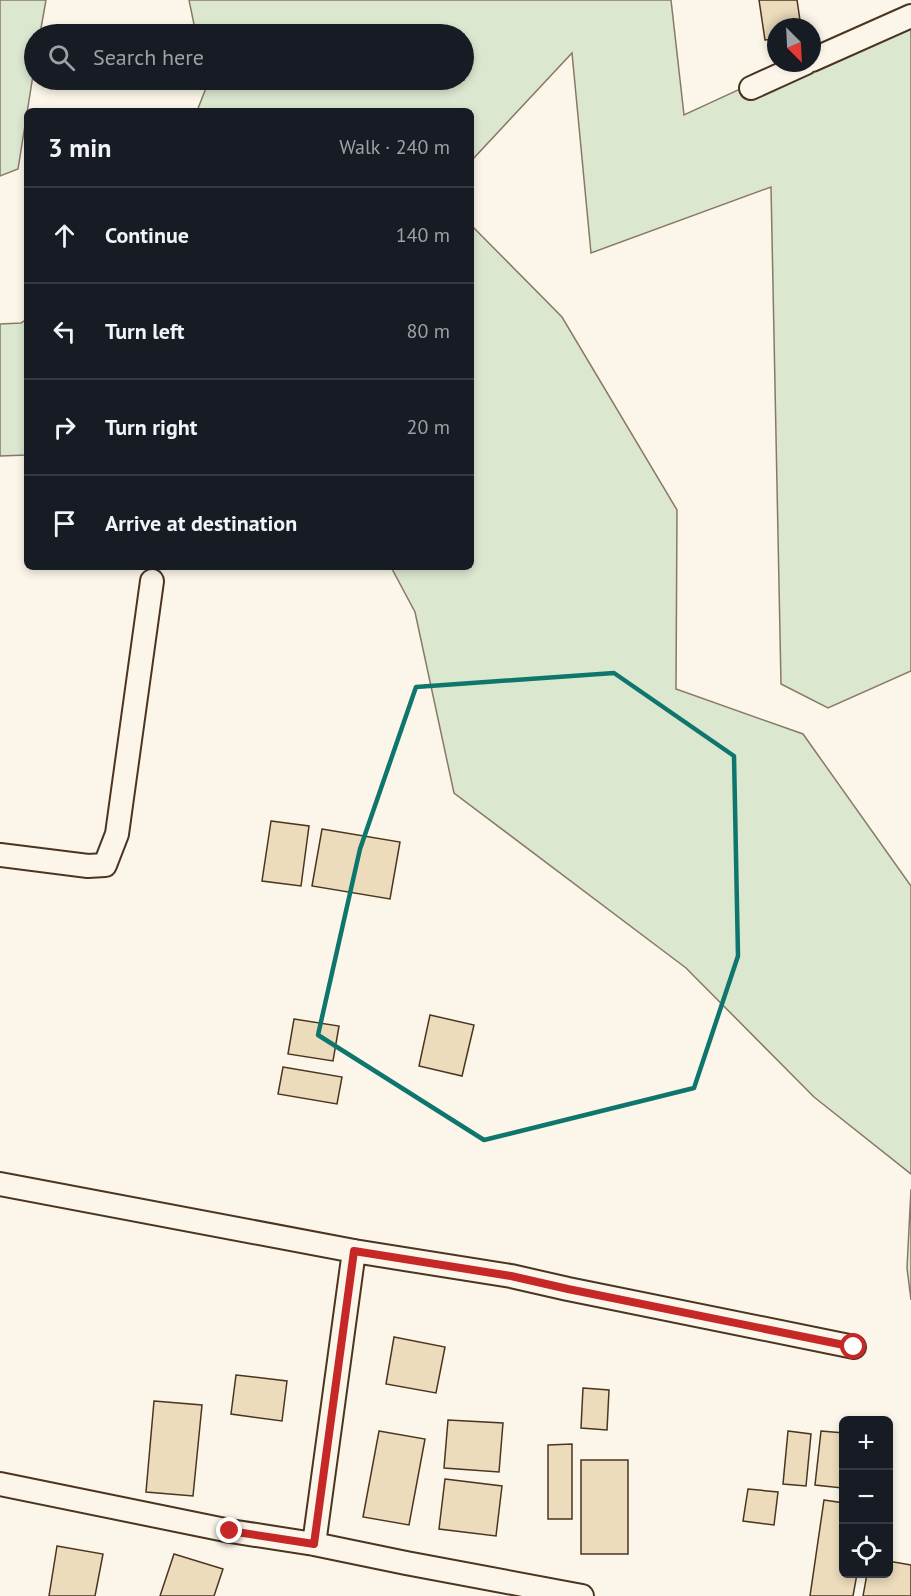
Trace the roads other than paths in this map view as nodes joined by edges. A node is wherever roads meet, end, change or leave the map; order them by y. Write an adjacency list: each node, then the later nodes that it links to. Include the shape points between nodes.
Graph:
1 (911, 16): 2 (street)
2 (821, 56)
3 (786, 72): 4 (street)
4 (751, 88)
5 (152, 581): 6 (street, via 117,834 105,865)
6 (0, 855)
7 (0, 1184): 8 (street)
8 (354, 1251): 9 (street, via 511,1276); 11 (street)
9 (854, 1347)
10 (0, 1484): 11 (street)
11 (314, 1544): 12 (street)
12 (582, 1596)

